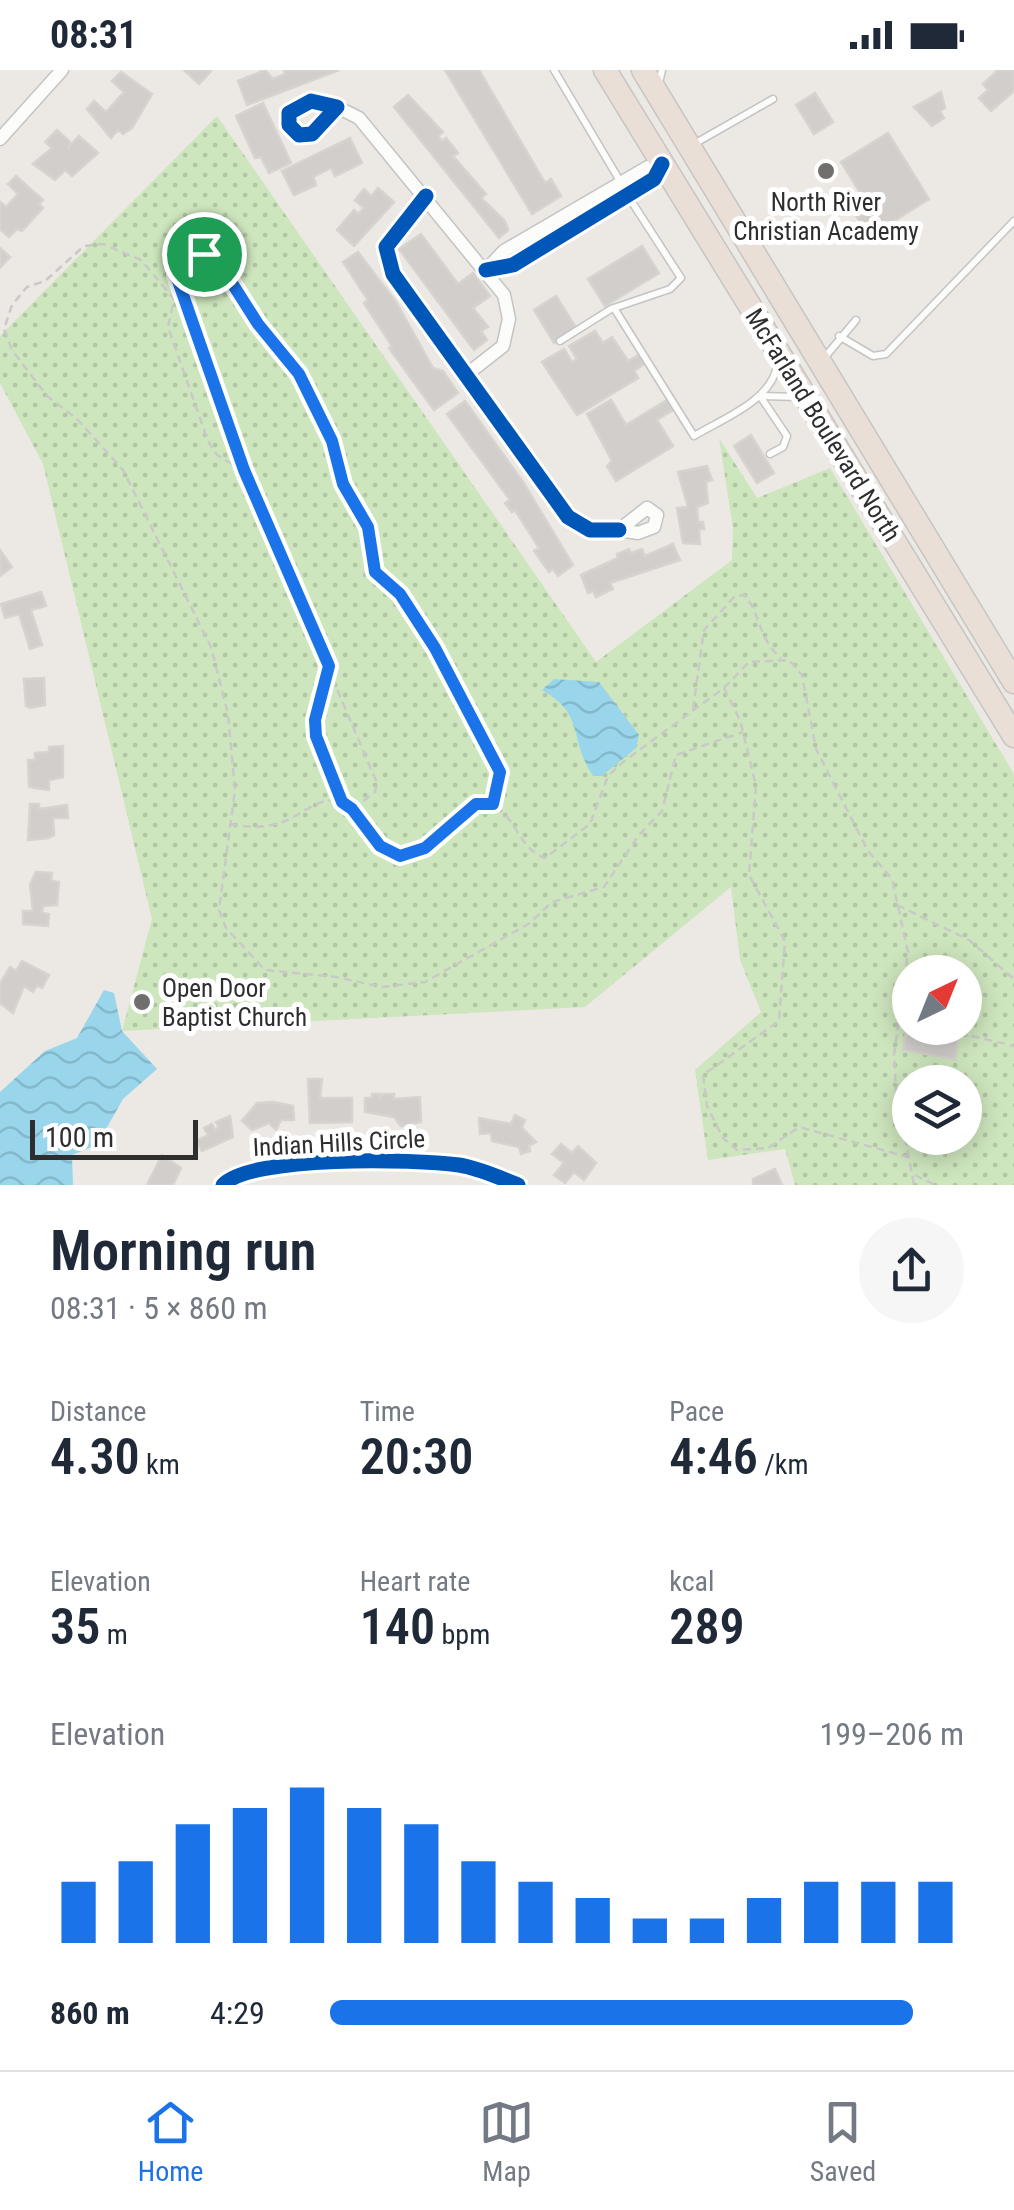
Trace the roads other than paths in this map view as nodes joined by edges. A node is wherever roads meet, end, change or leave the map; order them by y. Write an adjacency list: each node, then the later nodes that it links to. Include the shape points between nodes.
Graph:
1 (62, 70): 10 (street)
2 (554, 70): 13 (lane)
3 (605, 70): 9 (highway, McFarland Boulevard North)
4 (643, 70): 6 (highway, McFarland Boulevard North)
5 (662, 70): 6 (lane)
6 (658, 94): 11 (highway, McFarland Boulevard North)
7 (773, 100): 11 (lane)
8 (337, 107): 14 (street, via 360,118)
9 (632, 115): 11 (highway, via 661,143); 12 (highway, McFarland Boulevard North)
10 (0, 139)
11 (689, 147): 15 (highway, McFarland Boulevard North)
12 (662, 164): 13 (street, via 648,167); 15 (highway, via 690,169); 22 (highway, McFarland Boulevard North)
13 (624, 189): 17 (street, via 504,251); 18 (lane, via 681,278 670,289)
14 (426, 196): 17 (street); 24 (street, via 391,235 387,261)
15 (727, 208): 23 (highway, McFarland Boulevard North)
16 (1014, 221): 20 (lane, via 886,354 874,356)
17 (486, 270): 24 (street, via 504,294 508,332 504,346)
18 (614, 308): 21 (lane); 25 (lane, via 694,436)
19 (856, 320): 20 (lane)
20 (839, 336): 23 (lane)
21 (560, 341)
22 (772, 344): 23 (highway, via 796,363); 25 (lane, via 778,369); 26 (highway, McFarland Boulevard North)
23 (820, 361): 29 (highway, McFarland Boulevard North)
24 (466, 374): 28 (street, via 568,518 590,530)
25 (760, 396): 26 (lane); 27 (lane, via 787,436)
26 (805, 398): 30 (highway, McFarland Boulevard North)
27 (770, 454)
28 (619, 530)
29 (1014, 682)
30 (1014, 736)
31 (223, 1185): 32 (street, Indian Hills Circle, via 258,1167 410,1160 465,1166)
32 (518, 1185)

